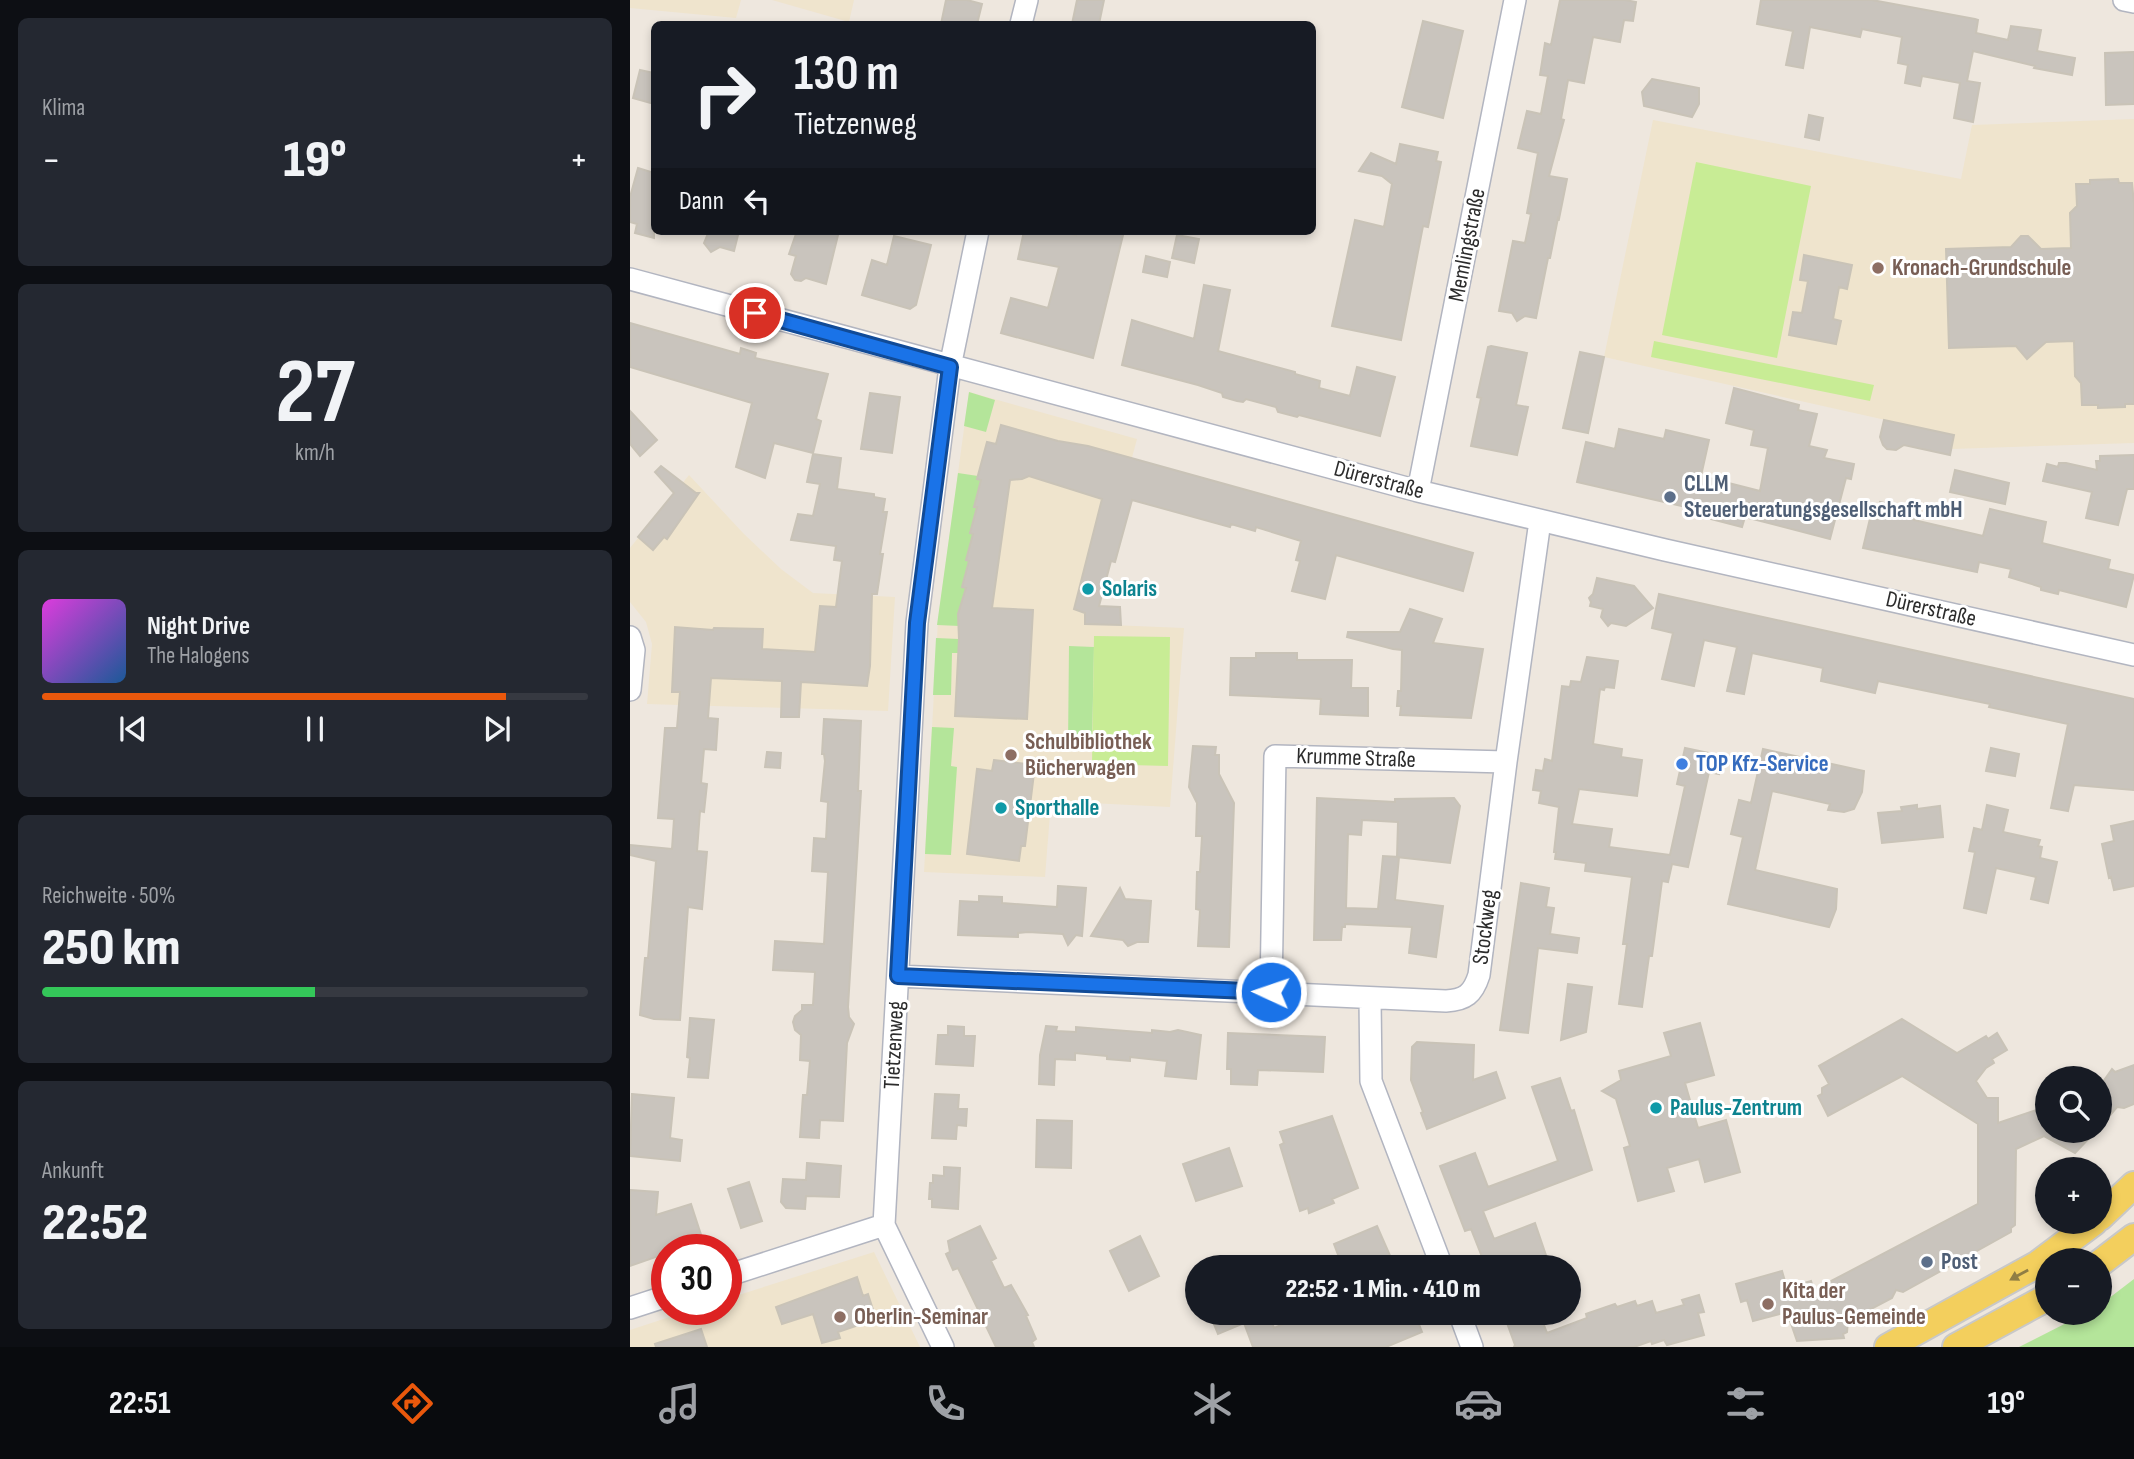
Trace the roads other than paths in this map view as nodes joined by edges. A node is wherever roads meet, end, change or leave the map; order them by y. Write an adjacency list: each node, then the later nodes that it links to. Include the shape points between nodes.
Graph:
1 (1027, 0): 5 (street)
2 (1515, 0): 9 (street, Memlingstraße)
3 (2124, 0): 4 (street)
4 (2134, 2)
5 (1022, 21)
6 (977, 235): 8 (street, Tietzenweg)
7 (630, 279): 8 (street, Dürerstraße)
8 (950, 367): 9 (street, Dürerstraße); 15 (street, Tietzenweg, via 917,623)
9 (1418, 491): 10 (street, Dürerstraße)
10 (1540, 521): 12 (street, Dürerstraße); 14 (street, Stockweg)
11 (630, 637): 13 (street, via 634,650)
12 (2134, 655)
13 (630, 690)
14 (1506, 762): 16 (street, Krumme Straße, via 1275,756); 17 (street, Stockweg, via 1474,988 1460,1000)
15 (898, 976): 16 (street, Stockweg); 20 (street, Tietzenweg)
16 (1271, 992): 17 (street, Stockweg)
17 (1370, 998): 24 (street, via 1371,1081)
18 (2134, 1185): 19 (main road)
19 (2112, 1206)
20 (884, 1226): 25 (street); 30 (street, Tietzenweg)
21 (2080, 1234): 32 (main road, one-way to 32, via 2038,1264)
22 (2134, 1237): 23 (main road)
23 (2112, 1254)
24 (1437, 1255)
25 (742, 1271)
26 (651, 1301): 28 (street)
27 (2035, 1304): 33 (main road)
28 (630, 1308)
29 (1464, 1325): 31 (street)
30 (943, 1347)
31 (1472, 1347)
32 (1888, 1347)
33 (1956, 1347)

